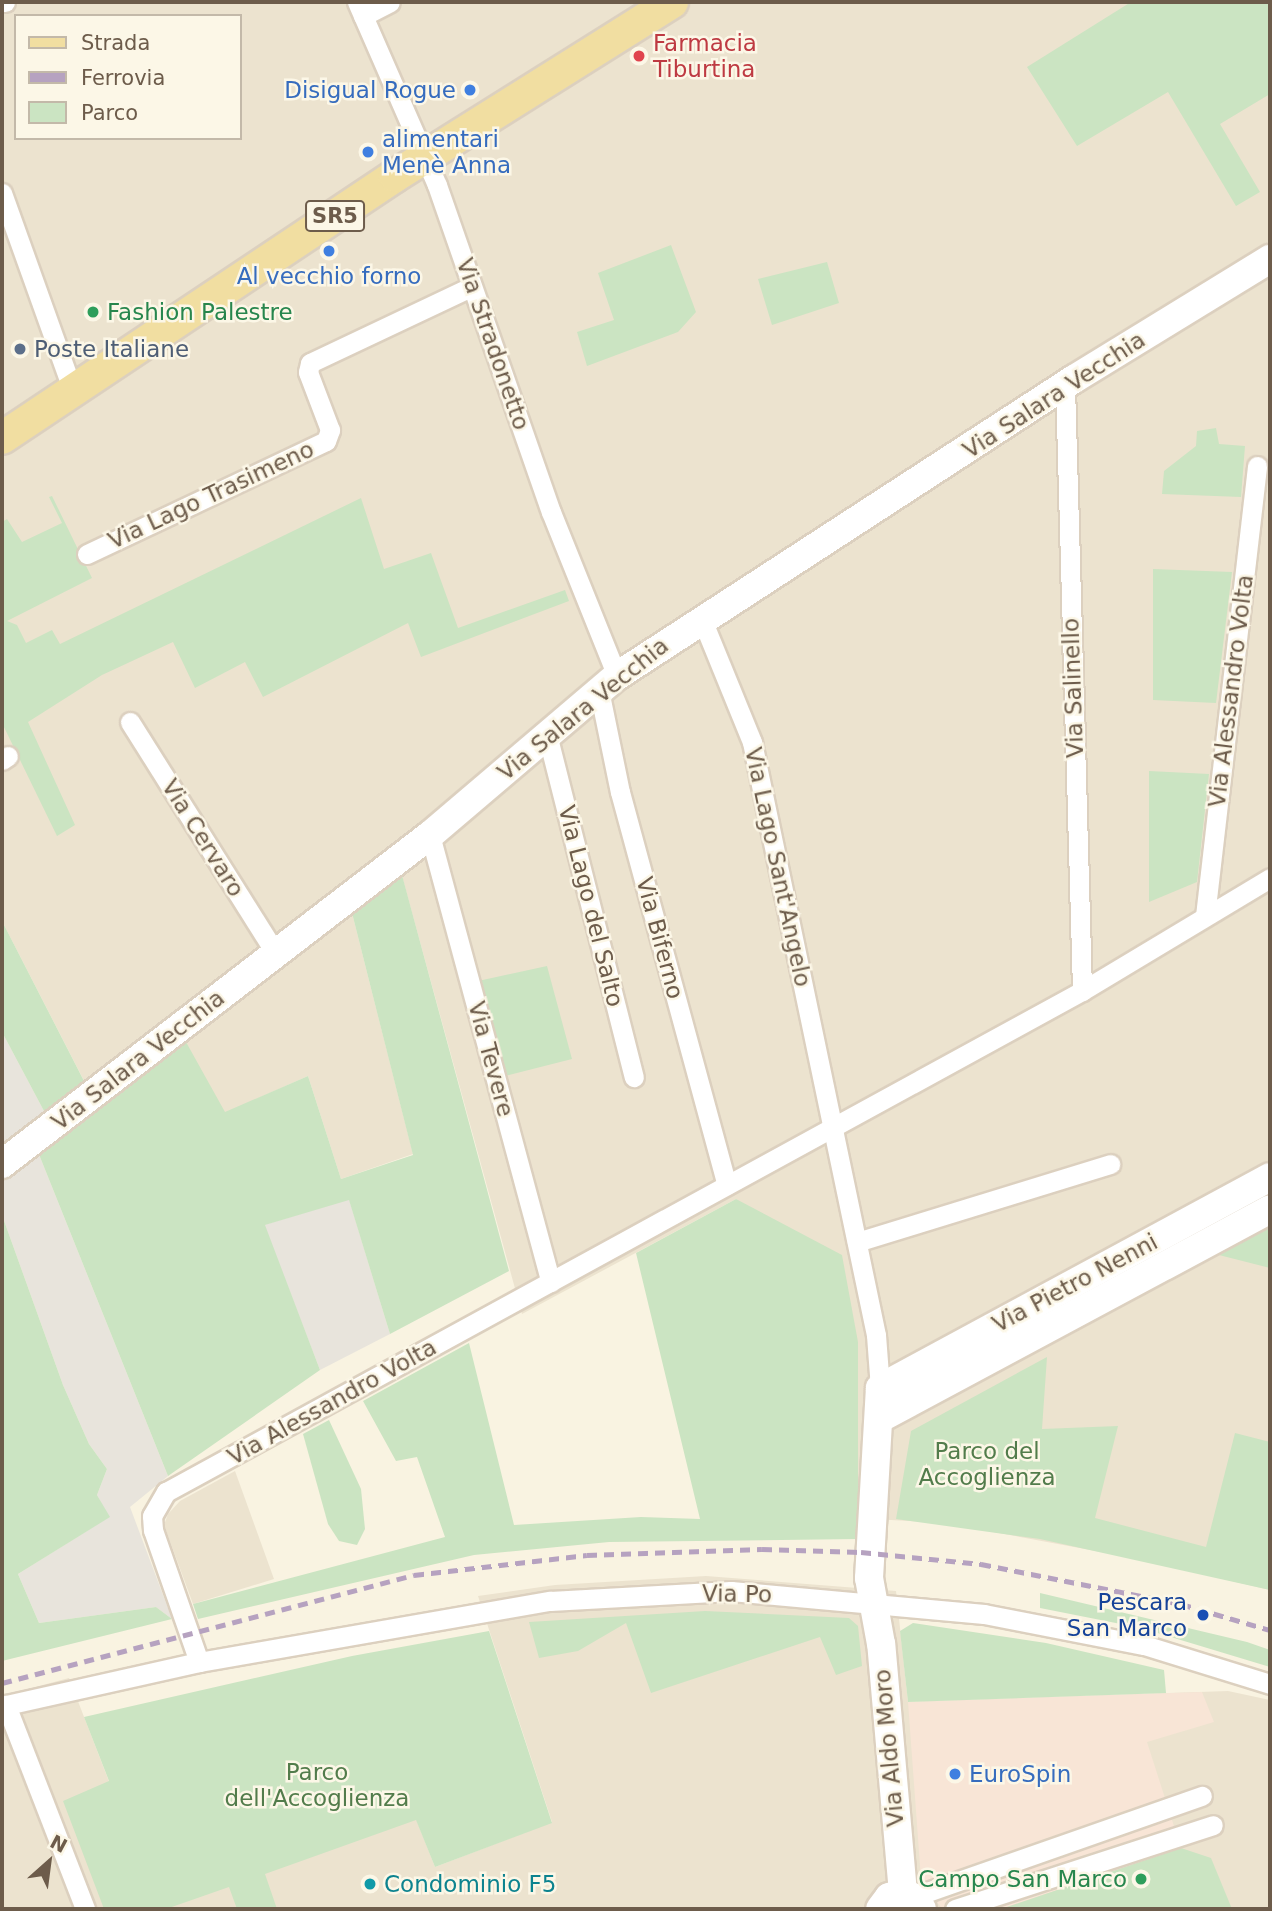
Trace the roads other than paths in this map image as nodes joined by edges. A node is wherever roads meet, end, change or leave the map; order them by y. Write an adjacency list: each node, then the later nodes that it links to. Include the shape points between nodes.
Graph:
1 (390, 2): 3 (street, Via Stradonetto)
2 (673, 2): 4 (main road, SR5)
3 (360, 9): 4 (street, Via Stradonetto)
4 (423, 158): 7 (street, Via Stradonetto, via 449,215); 9 (main road, SR5)
5 (2, 193): 9 (street)
6 (1270, 259): 8 (street, Via Salara Vecchia)
7 (471, 287): 12 (street, Via Lago Trasimeno, via 310,363 308,372 330,430 326,441); 14 (street, Via Stradonetto)
8 (1065, 385): 13 (street, Via Salara Vecchia, via 929,476); 21 (street, Via Salinello)
9 (73, 391): 10 (main road, SR5)
10 (2, 438)
11 (1257, 466): 19 (street, Via Alessandro Volta)
12 (87, 554)
13 (701, 617): 14 (street, Via Salara Vecchia); 23 (street, Via Lago Sant'Angelo, via 752,742)
14 (608, 683): 16 (street, Via Salara Vecchia); 27 (street, Via Biferno, via 620,792)
15 (130, 722): 20 (street, Via Cervaro)
16 (547, 734): 17 (street, Via Salara Vecchia); 22 (street, Via Lago del Salto)
17 (430, 835): 20 (street, Via Salara Vecchia); 30 (street, Via Tevere)
18 (1270, 878): 19 (street, Via Alessandro Volta)
19 (1205, 916): 21 (street, Via Alessandro Volta)
20 (276, 954): 24 (street, Via Salara Vecchia)
21 (1082, 991): 23 (street, Via Alessandro Volta)
22 (634, 1077)
23 (833, 1125): 27 (street, Via Alessandro Volta); 29 (street)
24 (2, 1164)
25 (1110, 1164): 29 (street)
26 (1270, 1177): 31 (street, Via Pietro Nenni)
27 (727, 1185): 30 (street, Via Alessandro Volta)
28 (1270, 1209): 32 (street, Via Pietro Nenni)
29 (857, 1242): 31 (street, via 876,1335)
30 (551, 1282): 34 (street, Via Alessandro Volta, via 166,1492 152,1516 153,1530)
31 (880, 1388): 32 (street)
32 (879, 1419): 33 (street, via 869,1573)
33 (874, 1602): 34 (street, Via Po, via 730,1591 550,1601); 35 (street, Via Po, via 984,1614 1105,1636); 39 (street, Via Aldo Moro)
34 (199, 1662): 36 (street)
35 (1270, 1684)
36 (4, 1706): 40 (street)
37 (1202, 1796): 39 (street, Via Aldo Moro)
38 (1213, 1825): 41 (street)
39 (895, 1904)
40 (85, 1909)
41 (955, 1909)

